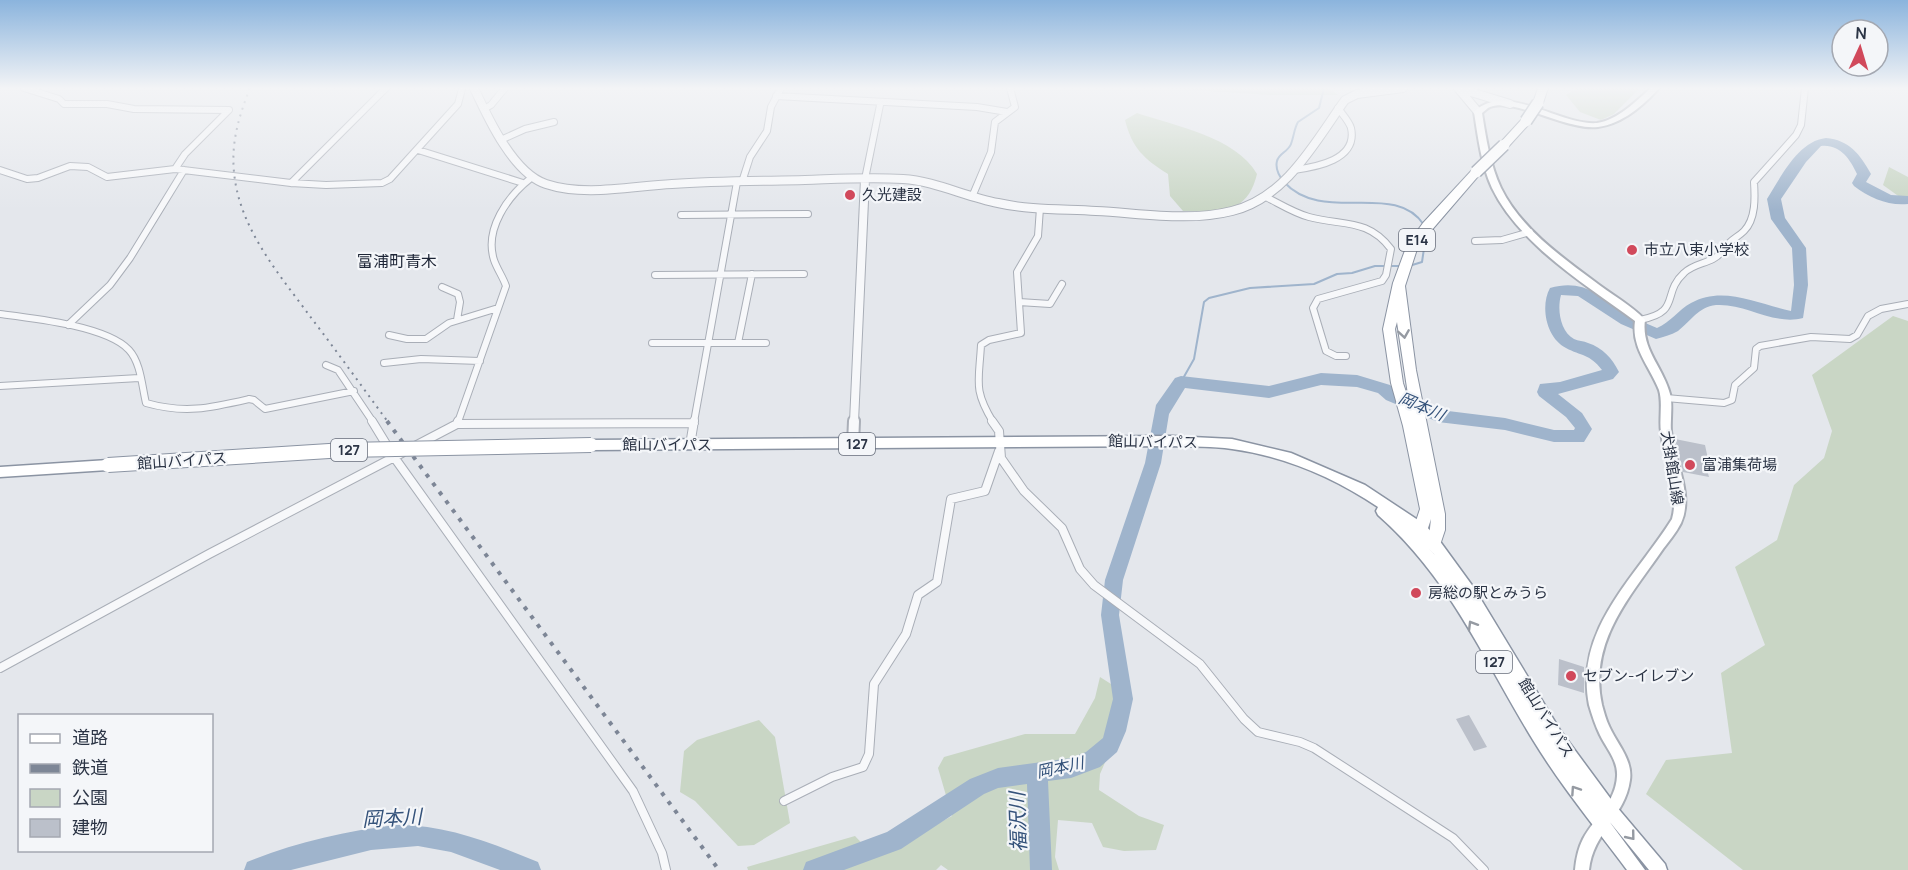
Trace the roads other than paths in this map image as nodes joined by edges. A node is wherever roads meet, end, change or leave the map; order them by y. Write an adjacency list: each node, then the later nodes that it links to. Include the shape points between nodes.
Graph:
1 (212, 129): 16 (street)
2 (345, 129): 23 (street)
3 (437, 129): 15 (street)
4 (496, 129): 14 (street)
5 (527, 129): 14 (street)
6 (767, 129): 22 (street)
7 (875, 129): 21 (street)
8 (994, 129): 25 (street, via 991,152)
9 (1323, 129): 19 (street)
10 (1351, 129): 19 (street, via 1348,145 1339,158 1325,165)
11 (1481, 129): 31 (main road, 犬掛館山線, via 1497,189)
12 (1519, 129): 37 (highway, E14, bridge, via 1447,203 1413,245)
13 (1799, 129): 45 (street, via 1754,182 1755,196 1744,230 1719,256 1692,265 1674,284 1666,310)
14 (503, 139): 20 (street)
15 (418, 150): 23 (street, via 387,182); 24 (street)
16 (175, 169): 17 (street, via 107,177 88,167 70,165 27,179); 18 (street)
17 (0, 170)
18 (184, 170): 23 (street); 46 (street, via 117,276)
19 (1294, 170): 26 (street)
20 (531, 178): 22 (street, via 576,189); 24 (street)
21 (865, 179): 22 (street); 25 (street, via 924,182); 63 (street)
22 (740, 182): 30 (street)
23 (291, 183)
24 (522, 183): 42 (street, via 500,215 495,234 495,262 506,286)
25 (972, 197): 27 (street)
26 (1266, 197): 27 (street, via 1232,211 1193,216); 52 (street, via 1306,216 1353,222 1371,230 1391,249 1382,281 1318,299 1313,308 1326,351)
27 (1040, 208): 40 (street, via 1040,231 1018,267)
28 (808, 214): 30 (street)
29 (681, 215): 30 (street)
30 (731, 215): 36 (street)
31 (1530, 232): 32 (street, via 1503,240); 45 (main road, 犬掛館山線)
32 (1475, 241)
33 (752, 274): 34 (street); 36 (street); 50 (street)
34 (804, 274)
35 (655, 275): 36 (street)
36 (720, 275): 49 (street)
37 (1399, 283): 62 (highway, one-way to 62); 62 (highway, via 1389,329 1397,383)
38 (1062, 284): 40 (street, via 1050,304)
39 (442, 287): 44 (street, via 459,293)
40 (1019, 302): 65 (street, via 1021,333 1011,339 993,338 981,345 978,392 999,431)
41 (1908, 304): 59 (street, via 1868,316 1857,335 1850,339 1811,337 1760,346 1754,368 1731,389 1732,400 1724,403)
42 (498, 308): 44 (street); 53 (street)
43 (0, 314): 46 (street)
44 (457, 320): 47 (street, via 426,339)
45 (1639, 324): 59 (main road, 犬掛館山線)
46 (68, 325): 56 (street, via 118,339 130,351)
47 (389, 335)
48 (651, 342): 49 (street)
49 (708, 343): 50 (street); 60 (street)
50 (738, 343): 51 (street)
51 (766, 343)
52 (1346, 356)
53 (480, 361): 54 (street, via 421,359); 61 (street)
54 (384, 363)
55 (326, 365): 58 (street, via 338,370)
56 (139, 378): 57 (street); 58 (street, via 146,403 170,410 210,408 249,399 265,409)
57 (0, 386)
58 (354, 391): 66 (street)
59 (1666, 398): 72 (main road, 犬掛館山線, via 1665,422 1680,497 1679,516 1618,603 1596,651 1593,692 1597,713 1625,775 1622,790)
60 (694, 423): 61 (street); 64 (street)
61 (457, 424): 66 (street)
62 (1415, 427): 68 (highway, via 1427,509); 69 (highway, via 1438,514)
63 (853, 444): 64 (highway, 館山バイパス / 127); 65 (highway, 館山バイパス / 127)
64 (690, 445): 67 (highway, 館山バイパス / 127, bridge, via 345,450)
65 (998, 447): 68 (highway, 館山バイパス / 127, via 1122,441 1252,447 1331,473); 71 (street, via 985,491 951,499 937,582 918,595 906,634 874,684 864,767 827,779); 74 (street, via 1000,458 1024,491 1062,528 1080,569 1094,585 1200,664 1258,732 1314,748 1453,838)
66 (394, 457): 70 (street); 73 (street, via 633,791)
67 (0, 472)
68 (1417, 535): 69 (highway); 72 (highway, 館山バイパス / 127, one-way to 68, via 1581,799 1539,738)
69 (1434, 544): 72 (highway, 館山バイパス / 127, via 1469,592)
70 (0, 668)
71 (784, 801)
72 (1606, 817): 75 (main road, 犬掛館山線, via 1584,852); 76 (highway, 館山バイパス / 127); 77 (highway, 館山バイパス / 127, one-way to 77)
73 (666, 870)
74 (1484, 870)
75 (1582, 870)
76 (1637, 870)
77 (1659, 870)

